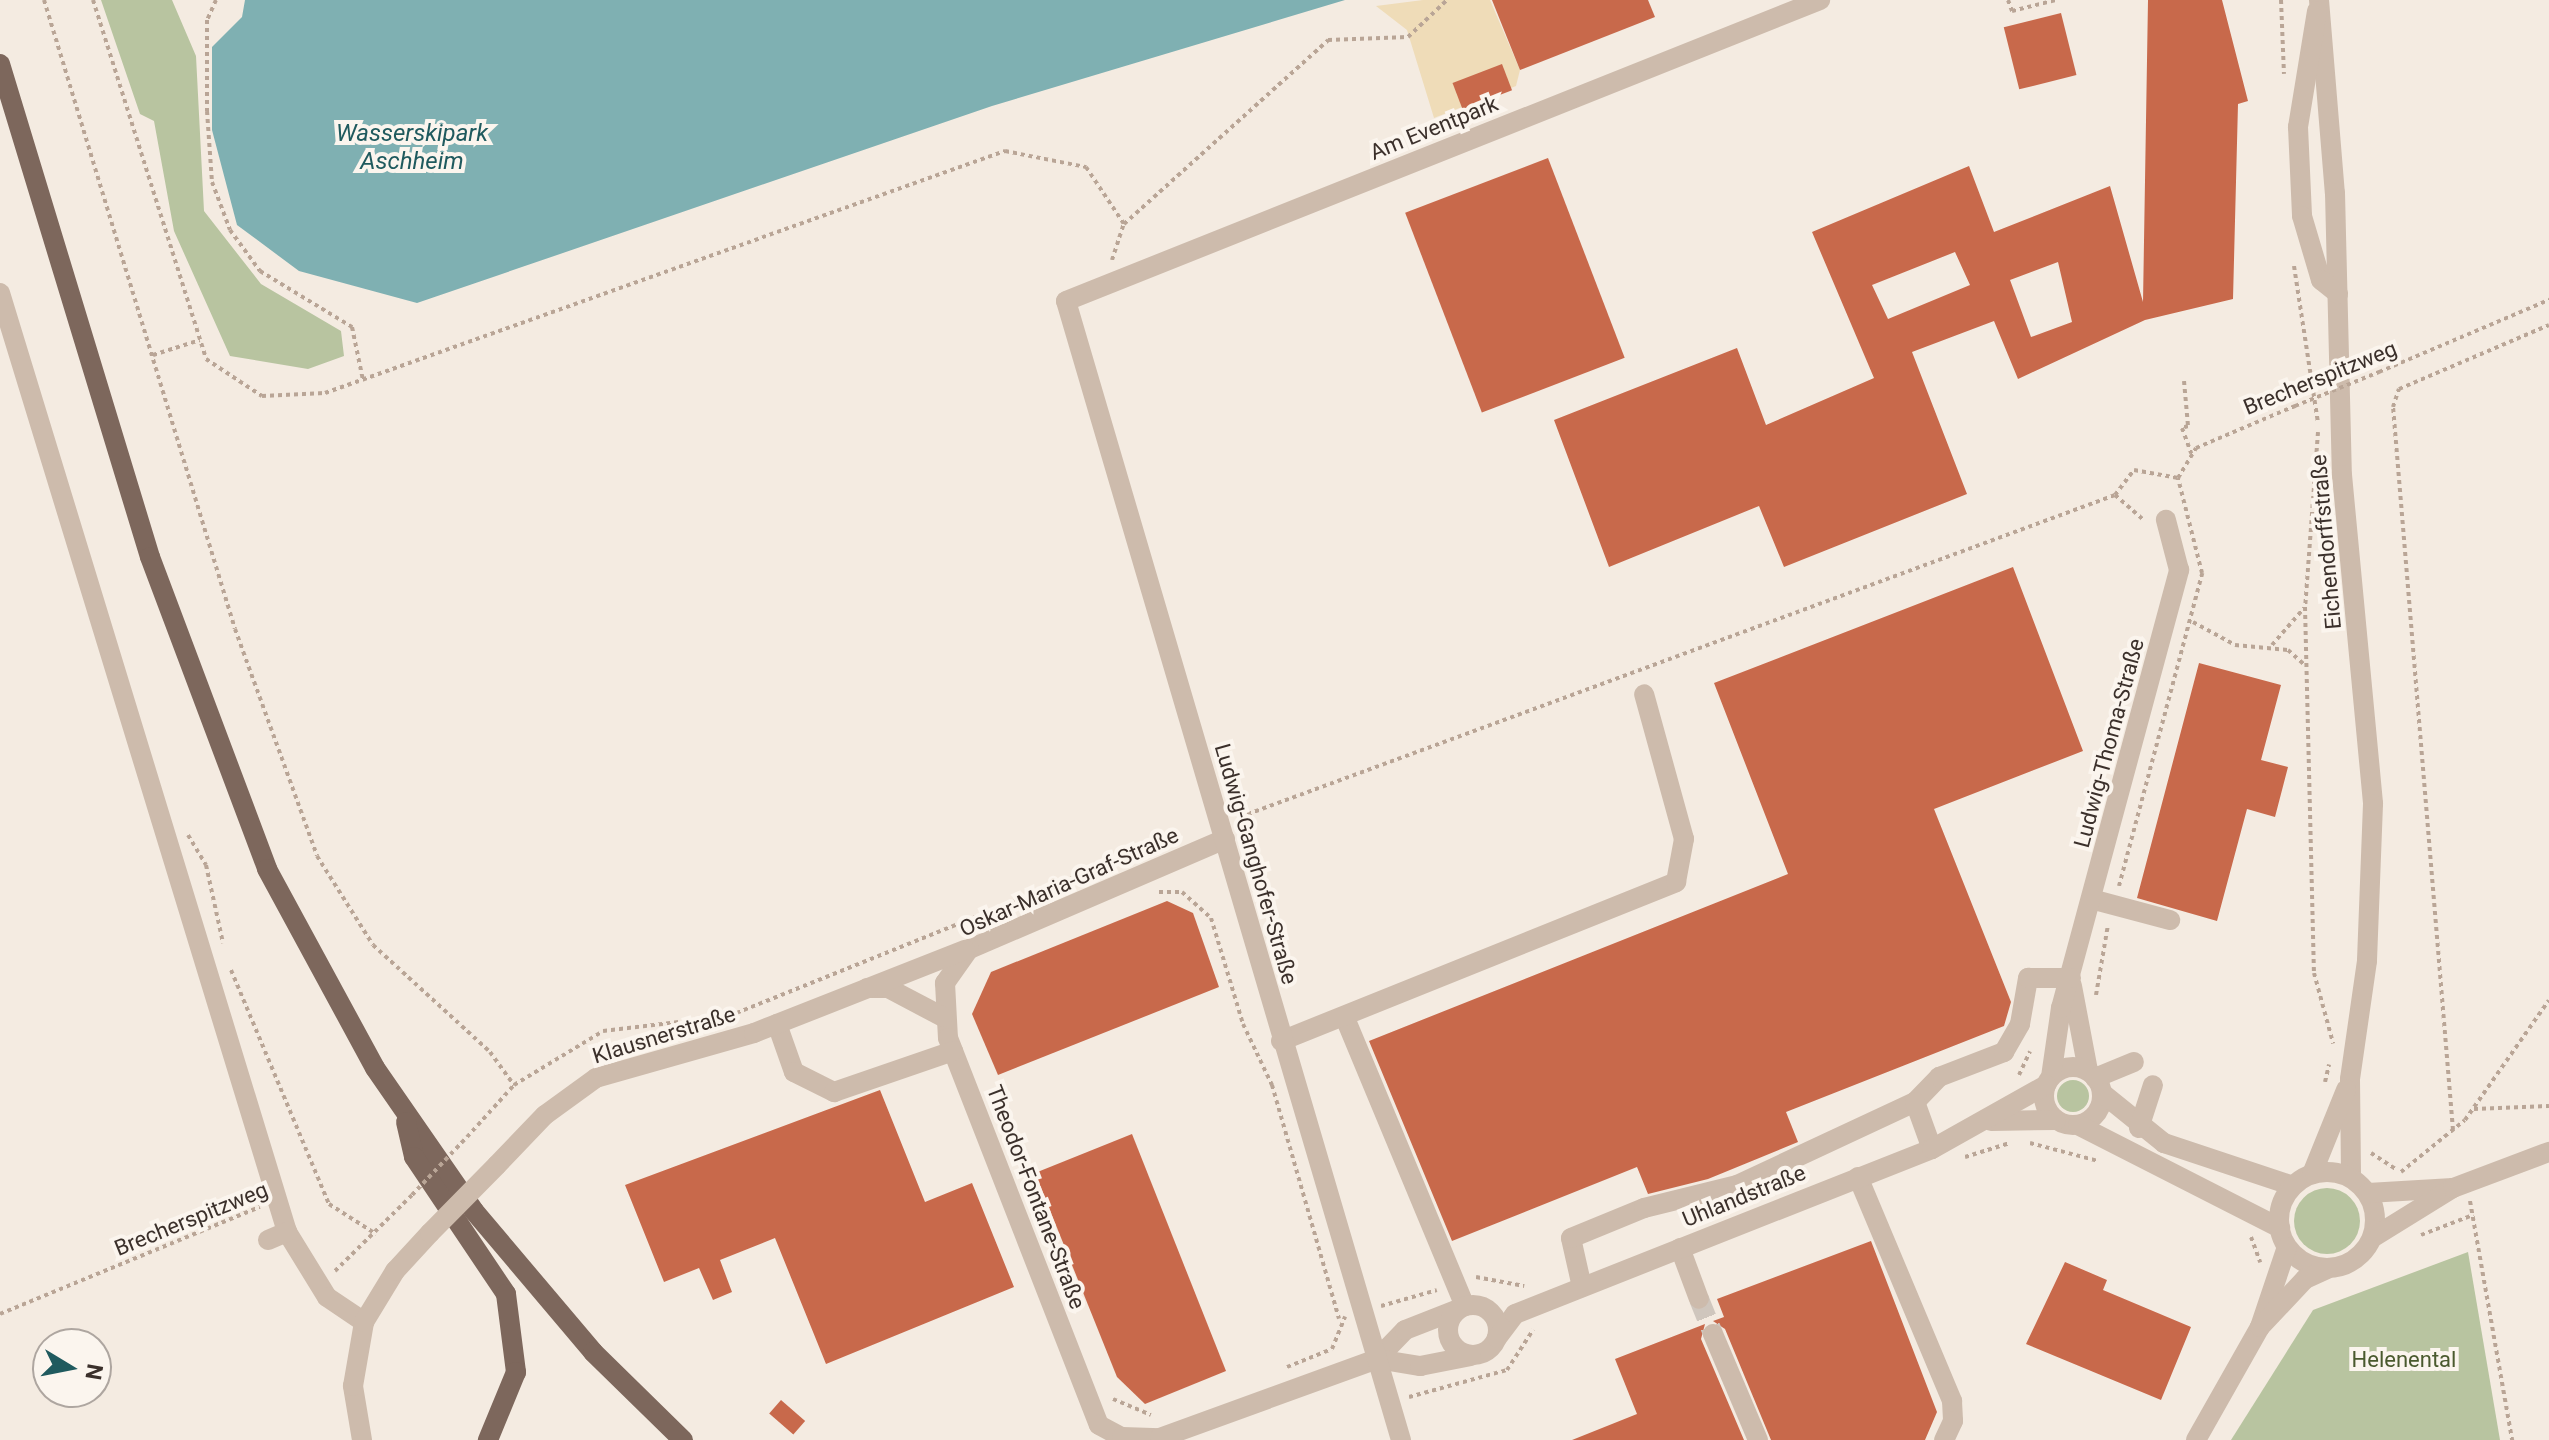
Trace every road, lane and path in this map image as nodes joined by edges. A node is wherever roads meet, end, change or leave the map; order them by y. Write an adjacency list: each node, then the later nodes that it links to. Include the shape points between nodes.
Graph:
1 (44, 0): 21 (path)
2 (93, 0): 20 (path)
3 (216, 0): 22 (path, via 207,20 212,182 230,230 260,271 352,327)
4 (1447, 0): 12 (path, via 1408,37 1328,40)
5 (1820, 0): 14 (street, Am Eventpark)
6 (2008, 0): 7 (path, via 2012,11)
7 (2056, 0)
8 (2281, 0): 11 (path)
9 (2319, 2): 16 (street, Eichendorffstraße); 16 (street, via 2299,113 2300,189 2310,256)
10 (0, 64): 66 (main road, via 150,557 236,797 316,965)
11 (2284, 79)
12 (1124, 224): 14 (path); 22 (path, via 1086,167 1005,151)
13 (2293, 249): 29 (path, via 2318,427)
14 (1104, 285): 18 (street, Am Eventpark)
15 (0, 293): 35 (street)
16 (2338, 294): 56 (street, Eichendorffstraße, via 2342,475 2373,804 2367,961)
17 (2549, 300): 24 (path, Brecherspitzweg, bridge)
18 (1066, 301): 34 (street, Ludwig-Ganghofer-Straße)
19 (2549, 325): 71 (path, via 2399,389 2393,407)
20 (200, 340): 21 (path); 22 (path, via 206,359 262,396 325,393)
21 (152, 356): 59 (path, via 235,629 337,897 373,945 490,1052)
22 (363, 380)
23 (2184, 381): 24 (path, via 2188,426 2182,428)
24 (2191, 453): 25 (path)
25 (2178, 478): 26 (path, via 2134,470 2127,487); 30 (path, via 2200,546)
26 (2115, 495): 27 (path); 34 (path)
27 (2156, 522): 28 (street, Ludwig-Thoma-Straße, via 2179,570)
28 (2172, 604): 30 (path); 38 (street, Ludwig-Thoma-Straße)
29 (2305, 607): 31 (path); 32 (path)
30 (2193, 622): 31 (path, via 2235,645); 39 (path)
31 (2272, 645): 32 (path)
32 (2308, 668): 62 (path, via 2314,973 2333,1037)
33 (1644, 694): 50 (street, via 1684,839 1676,882)
34 (1222, 832): 42 (street, Oskar-Maria-Graf-Straße); 52 (street, Ludwig-Ganghofer-Straße)
35 (166, 835): 41 (path, via 187,835 198,845); 83 (street)
36 (1122, 859): 59 (path, via 729,1016 603,1031)
37 (1151, 895): 100 (path, via 1182,892 1211,918 1243,1024 1272,1085)
38 (2091, 899): 39 (street); 44 (street, Ludwig-Thoma-Straße)
39 (2114, 905): 40 (street); 48 (path, via 2099,955)
40 (2170, 920)
41 (224, 949)
42 (969, 949): 45 (street, Oskar-Maria-Graf-Straße); 46 (street, Klausnerstraße)
43 (228, 962): 85 (path, via 329,1204)
44 (2071, 978): 57 (street, Ludwig-Thoma-Straße); 58 (street, Ludwig-Thoma-Straße); 63 (street, via 2028,978 2020,1024 2004,1052 1939,1077)
45 (945, 983): 49 (street, Theodor-Fontane-Straße)
46 (867, 988): 49 (street, via 888,988); 51 (street, Klausnerstraße)
47 (2549, 1000): 65 (path)
48 (2097, 1006)
49 (943, 1017): 54 (street, Theodor-Fontane-Straße)
50 (1345, 1018): 52 (street); 93 (street)
51 (777, 1024): 54 (street, via 794,1072 834,1092); 101 (street, Klausnerstraße, bridge, via 596,1078 545,1115 430,1233 395,1271)
52 (1281, 1041): 97 (street, Ludwig-Ganghofer-Straße)
53 (2033, 1043): 61 (path)
54 (953, 1051): 107 (street, Theodor-Fontane-Straße, via 1099,1425 1122,1437 1160,1438)
55 (2134, 1062): 58 (street, Uhlandstraße)
56 (2350, 1079): 76 (street, Eichendorffstraße); 78 (street, Eichendorffstraße)
57 (2048, 1081): 58 (street, Uhlandstraße, via 2068,1067); 67 (street, via 2045,1104); 68 (street, Uhlandstraße)
58 (2095, 1081): 69 (street, via 2096,1114); 70 (street)
59 (514, 1085): 85 (path, bridge)
60 (2153, 1085): 70 (street)
61 (2009, 1086)
62 (2321, 1096)
63 (1915, 1102): 72 (street); 94 (street, via 1737,1185 1644,1208 1571,1238)
64 (2549, 1106): 65 (path)
65 (2474, 1109): 71 (path)
66 (404, 1110): 113 (main road, via 414,1157 492,1264 509,1307 516,1372); 114 (main road, via 530,1281)
67 (2056, 1120): 68 (street, Uhlandstraße); 69 (street, Uhlandstraße)
68 (1991, 1121): 72 (street, Uhlandstraße)
69 (2078, 1125): 84 (street, Uhlandstraße)
70 (2139, 1128): 79 (street, via 2261,1181)
71 (2453, 1130): 81 (path, via 2408,1162)
72 (1932, 1149): 77 (street, Uhlandstraße)
73 (2549, 1152): 80 (street)
74 (1954, 1161): 75 (path, via 2014,1141 2066,1147)
75 (2106, 1165)
76 (2312, 1174): 78 (street); 79 (street)
77 (1858, 1177): 88 (street, Uhlandstraße); 117 (street, via 1952,1401 1953,1421)
78 (2351, 1177): 82 (street)
79 (2293, 1186): 86 (street)
80 (2460, 1186): 81 (street); 87 (street); 119 (path)
81 (2402, 1189): 82 (street)
82 (2368, 1193): 87 (street)
83 (276, 1201): 98 (path, Brecherspitzweg); 101 (street, via 277,1236 327,1297)
84 (2250, 1207): 86 (street, Uhlandstraße); 91 (path, via 2245,1221)
85 (376, 1234): 90 (path, via 340,1271)
86 (2284, 1238): 89 (street); 103 (street)
87 (2372, 1238): 89 (street, via 2354,1260)
88 (1680, 1248): 94 (street, Uhlandstraße); 95 (street)
89 (2327, 1269): 103 (street, via 2305,1279)
90 (328, 1270)
91 (2263, 1270)
92 (1538, 1281): 93 (path, via 1514,1286 1486,1275)
93 (1454, 1285): 96 (street); 97 (path)
94 (1582, 1287): 99 (street, Uhlandstraße)
95 (1699, 1299)
96 (1468, 1307): 99 (street); 105 (street, via 1496,1319); 106 (street, via 1448,1338); 107 (street, via 1405,1330)
97 (1364, 1312): 100 (path); 107 (street, Ludwig-Ganghofer-Straße)
98 (0, 1314)
99 (1515, 1314): 105 (street)
100 (1339, 1319): 108 (path, via 1332,1349)
101 (364, 1322): 112 (street, via 353,1386)
102 (1541, 1326): 110 (path, via 1507,1370 1425,1397)
103 (2260, 1327): 118 (street)
104 (1713, 1334): 116 (street)
105 (1497, 1338): 106 (street)
106 (1473, 1356): 107 (street, via 1420,1366)
107 (1377, 1359): 110 (street, Ludwig-Ganghofer-Straße)
108 (1282, 1369)
109 (1107, 1394): 111 (path, via 1121,1407)
110 (1388, 1397): 115 (street, Ludwig-Ganghofer-Straße)
111 (1162, 1416)
112 (362, 1440)
113 (488, 1440)
114 (683, 1440)
115 (1401, 1440)
116 (1758, 1440)
117 (1944, 1440)
118 (2196, 1440)
119 (2512, 1440)

